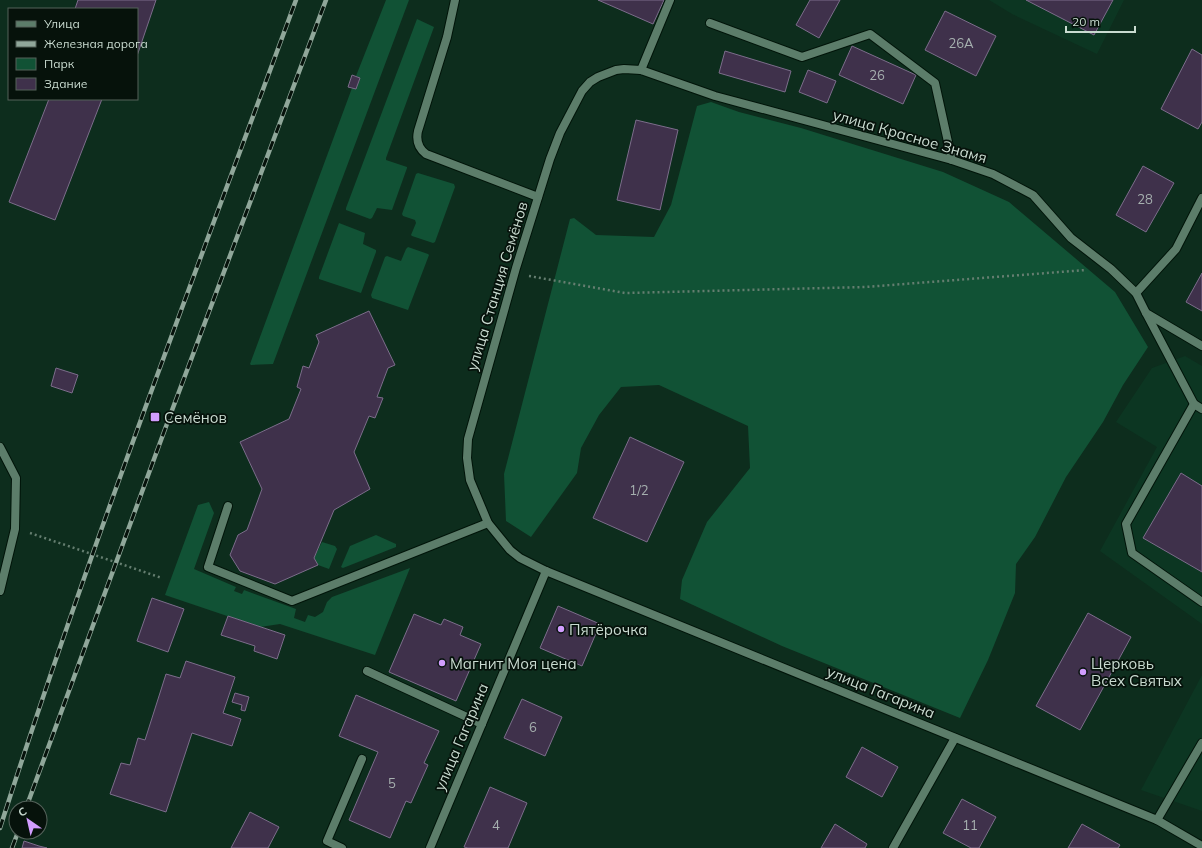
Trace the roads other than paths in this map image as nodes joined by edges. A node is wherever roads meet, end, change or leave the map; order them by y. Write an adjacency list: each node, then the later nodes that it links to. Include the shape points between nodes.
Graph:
1 (455, 0): 6 (street, via 447,37 418,131 419,146 426,154)
2 (670, 0): 4 (street)
3 (710, 23): 5 (street, via 802,57 870,34 935,83)
4 (641, 70): 5 (street, улица Красное Знамя, via 715,96); 6 (street, улица Станция Семёнов, via 624,69 607,73 590,82 582,91 560,133)
5 (952, 160): 8 (street, улица Красное Знамя, via 993,174 1033,195 1071,238 1111,268)
6 (538, 197): 15 (street, улица Станция Семёнов, via 468,438 466,458 470,480)
7 (1202, 198): 8 (street, via 1176,249)
8 (1136, 293): 9 (street, улица Красное Знамя)
9 (1146, 313): 10 (street); 11 (street, улица Красное Знамя)
10 (1202, 346)
11 (1194, 404): 12 (street); 19 (street, via 1126,524 1132,553)
12 (1202, 409)
13 (0, 446): 18 (street, via 16,478 15,529)
14 (228, 506): 15 (street, via 208,567 292,601)
15 (488, 523): 16 (street, улица Станция Семёнов)
16 (510, 550): 17 (street, улица Гагарина)
17 (546, 571): 21 (street, улица Гагарина); 22 (street, улица Гагарина)
18 (0, 591)
19 (1202, 602)
20 (367, 671): 21 (street)
21 (482, 724): 28 (street, улица Гагарина)
22 (955, 738): 25 (street, улица Гагарина); 29 (street)
23 (1202, 743): 25 (street)
24 (362, 759): 27 (street, via 327,841)
25 (1157, 820): 26 (street, улица Гагарина)
26 (1202, 846)
27 (342, 848)
28 (430, 848)
29 (893, 848)

